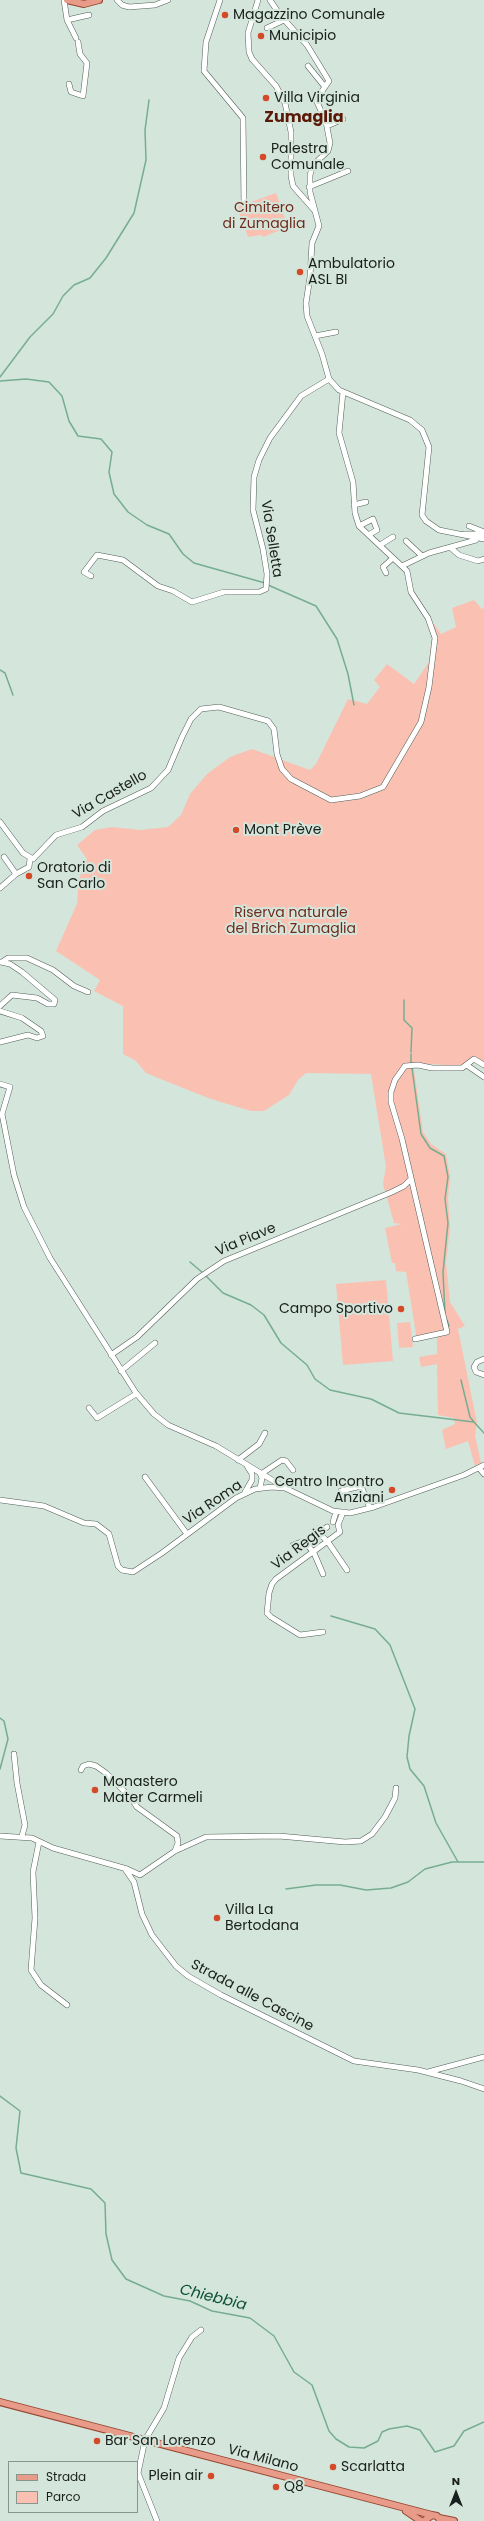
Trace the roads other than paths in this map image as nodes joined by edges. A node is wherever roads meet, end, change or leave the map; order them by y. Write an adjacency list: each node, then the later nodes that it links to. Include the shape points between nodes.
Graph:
1 (64, 0): 10 (street)
2 (67, 0): 3 (main road, via 84,4)
3 (99, 0)
4 (117, 0): 5 (street, via 129,7 155,5)
5 (168, 0)
6 (220, 0): 20 (street, via 206,42 204,71 243,118)
7 (258, 0): 21 (street, via 248,33 249,52 252,59 276,86 285,103 291,132 293,186)
8 (270, 0): 11 (street)
9 (89, 15): 10 (street)
10 (67, 20): 14 (street, via 77,40 80,54 87,63 83,96 71,92)
11 (284, 20): 12 (street); 15 (street, via 307,46 328,77 329,81)
12 (267, 28)
13 (308, 66): 15 (street)
14 (69, 84)
15 (325, 87): 17 (street, via 317,102)
16 (343, 119): 17 (street)
17 (327, 126): 19 (street, via 330,147 313,165)
18 (348, 170): 19 (street)
19 (309, 187): 21 (street)
20 (244, 205)
21 (317, 214): 23 (street, via 319,226 312,243 306,310)
22 (336, 332): 23 (street)
23 (315, 336): 24 (street)
24 (329, 379): 25 (street); 41 (street, Via Selletta, via 301,396 270,438 259,460 254,478 253,510 263,549 267,585 259,592 224,592 192,602 158,586 123,560 97,555 84,572)
25 (343, 392): 27 (street, via 339,433 353,482); 31 (street, via 410,420 422,430 429,447 422,515 426,521 439,530 457,535)
26 (366, 502): 27 (street)
27 (354, 505): 28 (street)
28 (359, 526): 30 (street); 30 (street, via 372,518 377,530)
29 (469, 526): 31 (street)
30 (370, 534): 34 (street)
31 (483, 536): 35 (street)
32 (393, 537): 34 (street)
33 (406, 541): 36 (street)
34 (380, 545): 37 (street)
35 (451, 548): 36 (street); 38 (street, via 459,555 478,561)
36 (422, 556): 39 (street)
37 (393, 558): 39 (street); 40 (street, via 383,567)
38 (484, 559)
39 (402, 566): 44 (street, Via Castello, via 409,576 412,592 428,618 435,638 429,687 421,722 383,787 360,796 332,800 291,779 282,769 274,729 268,721 219,707 201,709 191,719 168,770 151,788 103,811 82,827 56,835)
40 (386, 573)
41 (91, 576)
42 (0, 822): 44 (street)
43 (4, 857): 45 (street)
44 (30, 859): 45 (street, Via Castello, via 28,867)
45 (16, 874): 46 (street, Via Castello)
46 (0, 888)
47 (1, 962): 48 (street, via 8,958 26,958 53,970 74,986); 49 (street, via 10,964 22,972 55,1000 54,1004 48,1004 37,998 12,996)
48 (88, 992)
49 (0, 1006)
50 (0, 1011): 51 (street, via 22,1018 41,1031 43,1036 38,1038 28,1035)
51 (0, 1042)
52 (484, 1065): 53 (street, via 474,1059)
53 (468, 1066): 54 (street); 56 (street, via 405,1066 395,1080 390,1097)
54 (484, 1077)
55 (0, 1084): 59 (street, via 10,1087 2,1114 19,1195 50,1258)
56 (410, 1180): 57 (street, via 447,1332); 59 (street, Via Piave, via 392,1192 224,1261 198,1279 137,1337)
57 (415, 1339)
58 (156, 1343): 61 (street)
59 (111, 1355): 61 (street)
60 (484, 1359): 62 (street, via 476,1362 474,1367 476,1372)
61 (121, 1371): 63 (street)
62 (484, 1375)
63 (136, 1394): 64 (street, via 97,1418); 66 (street, via 154,1414 168,1424 202,1439)
64 (89, 1408)
65 (265, 1433): 66 (street, via 259,1444)
66 (238, 1460): 67 (street)
67 (247, 1465): 71 (street); 74 (street)
68 (484, 1465): 69 (street, Via Roma)
69 (479, 1468): 72 (street); 80 (street, Via Roma)
70 (293, 1470): 71 (street, via 282,1460)
71 (261, 1473): 75 (street); 76 (street)
72 (484, 1474)
73 (145, 1477): 85 (street)
74 (252, 1480): 75 (street); 78 (street, via 247,1490)
75 (260, 1488): 76 (street, Via Roma); 78 (street, Via Roma)
76 (285, 1488): 81 (street, Via Roma)
77 (341, 1490): 80 (street, via 361,1486)
78 (236, 1498): 85 (street, Via Roma)
79 (0, 1500): 85 (street, Via Roma, via 44,1506 73,1519 104,1528 118,1566 127,1572 133,1572 143,1566)
80 (370, 1508): 82 (street, Via Roma)
81 (336, 1512): 82 (street, Via Roma); 83 (street)
82 (343, 1512): 86 (street, Via Regis, via 338,1525 340,1532)
83 (333, 1522)
84 (327, 1527): 86 (street, via 319,1533)
85 (187, 1534)
86 (328, 1542): 88 (street, Via Regis); 89 (street)
87 (293, 1545): 88 (street, via 304,1541)
88 (314, 1553): 90 (street); 91 (street, Via Regis, via 272,1584 267,1613 300,1635)
89 (347, 1570)
90 (323, 1574)
91 (323, 1632)
92 (14, 1754): 96 (street, via 24,1825)
93 (81, 1770): 98 (street, via 89,1764 106,1773 137,1807 177,1836)
94 (396, 1788): 98 (street, via 395,1798 385,1816 372,1834 361,1841 223,1835 206,1837)
95 (0, 1836): 96 (street)
96 (22, 1836): 97 (street)
97 (39, 1842): 99 (street); 100 (street, via 33,1872 35,1918 31,1970 41,1985)
98 (175, 1851): 99 (street, via 144,1874 136,1874)
99 (125, 1869): 102 (street, Strada alle Cascine, via 134,1882 142,1914 152,1935 176,1966 188,1976 221,1996 354,2061)
100 (67, 2005)
101 (484, 2057): 102 (street)
102 (426, 2072): 103 (street, Strada alle Cascine)
103 (484, 2089)
104 (201, 2330): 106 (street, via 192,2337 179,2358 164,2408)
105 (0, 2402): 106 (main road, Via Milano)
106 (145, 2440): 107 (main road, Via Milano); 110 (street, via 138,2473 149,2495)
107 (403, 2509): 108 (main road, Via Milano); 111 (main road, Via Milano)
108 (432, 2515): 109 (main road, Via Milano); 111 (main road, Via Milano)
109 (440, 2520): 112 (main road, Via Milano)
110 (157, 2521)
111 (422, 2521)
112 (454, 2521)

